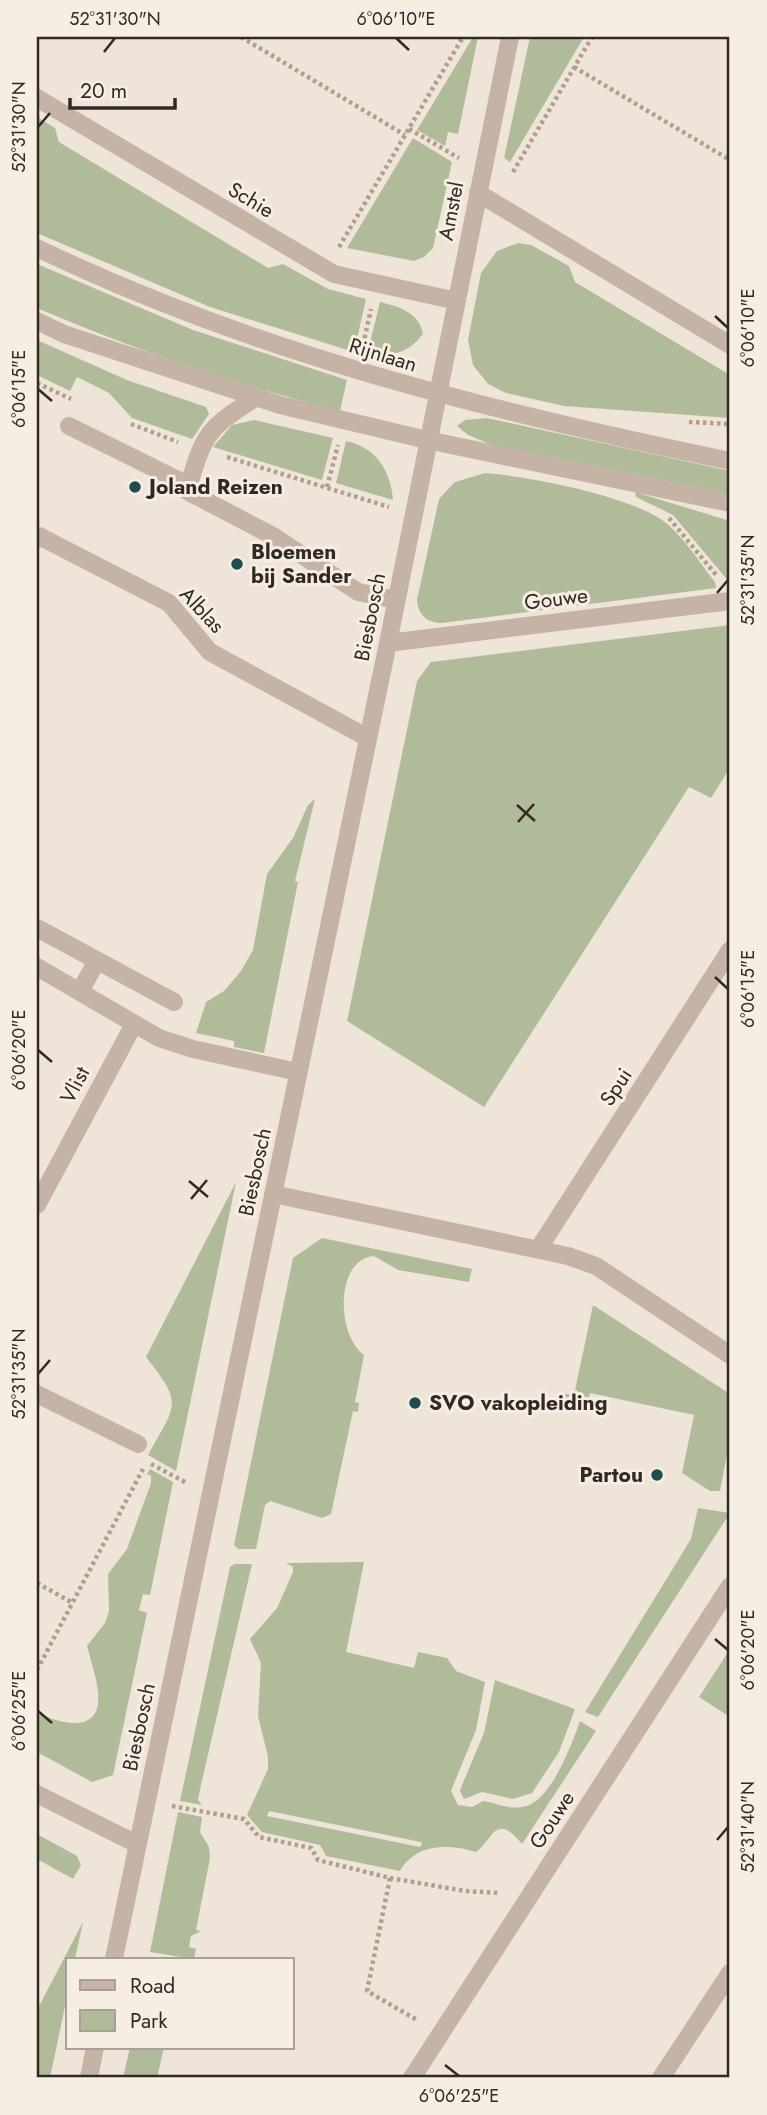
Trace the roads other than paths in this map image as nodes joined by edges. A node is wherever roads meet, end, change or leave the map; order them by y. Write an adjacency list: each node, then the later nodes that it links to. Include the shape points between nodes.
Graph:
1 (510, 37): 3 (street, Amstel)
2 (37, 98): 5 (street, Schie, via 325,270 348,279)
3 (478, 193): 5 (street, Amstel); 7 (street)
4 (37, 248): 8 (street, Rijnlaan, via 216,326)
5 (457, 301): 8 (street, Amstel)
6 (37, 321): 9 (street)
7 (730, 345)
8 (438, 394): 11 (street, Biesbosch); 12 (street, Rijnlaan, via 573,429)
9 (255, 398): 11 (street); 13 (street, via 210,430)
10 (69, 426): 13 (street, via 178,480)
11 (427, 440): 14 (street); 16 (street, Biesbosch)
12 (730, 461)
13 (187, 491): 16 (street, via 273,536 358,592)
14 (730, 503)
15 (38, 538): 19 (street, Alblas, via 169,604 210,652)
16 (397, 600): 18 (street, Biesbosch)
17 (730, 601): 18 (street, Gouwe)
18 (388, 643): 19 (street, Biesbosch)
19 (368, 738): 27 (street, Biesbosch)
20 (37, 928): 22 (street)
21 (730, 950): 30 (street, Spui)
22 (97, 961): 24 (street); 25 (street)
23 (37, 967): 24 (street)
24 (80, 991): 26 (street)
25 (174, 1002)
26 (134, 1024): 27 (street, via 193,1049); 29 (street, Vlist)
27 (298, 1072): 28 (street, Biesbosch)
28 (273, 1194): 30 (street); 36 (street, Biesbosch)
29 (37, 1205)
30 (539, 1248): 31 (street, via 596,1266)
31 (730, 1355)
32 (37, 1394): 33 (street)
33 (138, 1444)
34 (730, 1586): 41 (street, Gouwe)
35 (37, 1794): 36 (street)
36 (137, 1844): 37 (street, Biesbosch)
37 (114, 1958)
38 (730, 1973): 42 (street)
39 (95, 2048): 40 (street)
40 (89, 2078)
41 (412, 2078)
42 (661, 2078)

